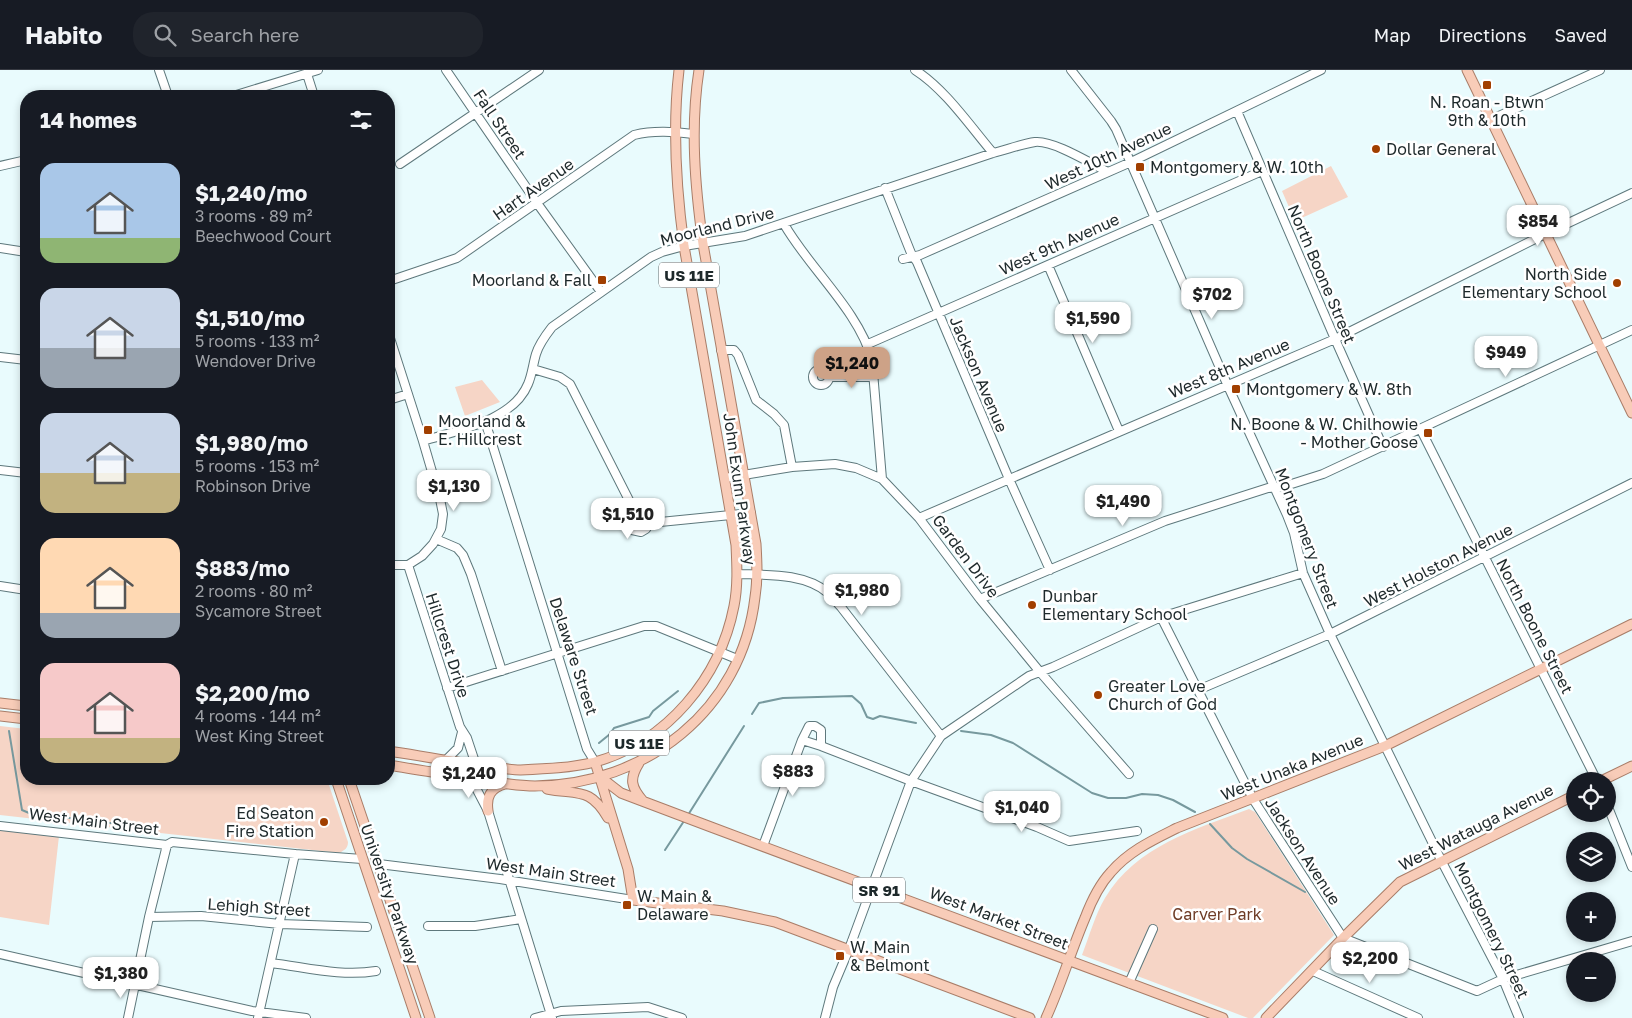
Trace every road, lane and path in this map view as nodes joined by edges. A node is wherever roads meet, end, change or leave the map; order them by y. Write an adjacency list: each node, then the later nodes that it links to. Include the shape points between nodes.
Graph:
1 (159, 70): 13 (street)
2 (318, 70): 12 (street)
3 (446, 70): 17 (street, Fall Street)
4 (539, 70): 17 (street)
5 (679, 70): 19 (main road, John Exum Parkway / US 11E)
6 (698, 70): 20 (main road, John Exum Parkway / US 11E)
7 (915, 70): 21 (street, via 938,88)
8 (1072, 70): 23 (street, Montgomery Street, via 1111,121)
9 (1321, 70): 16 (street, West 10th Avenue)
10 (1467, 70): 18 (main road)
11 (1600, 70): 18 (street)
12 (307, 74): 14 (street); 15 (street)
13 (166, 90)
14 (253, 90)
15 (312, 90)
16 (1237, 110): 23 (street, West 10th Avenue); 26 (street, North Boone Street)
17 (476, 113): 24 (street); 30 (street, Fall Street)
18 (1490, 120): 33 (main road)
19 (676, 132): 20 (street, Hart Avenue); 30 (street, Hart Avenue, via 634,135); 35 (main road, John Exum Parkway / US 11E, via 676,182)
20 (694, 134): 34 (main road, John Exum Parkway / US 11E)
21 (993, 154): 27 (street, Moorland Drive, via 1045,142); 28 (street, Moorland Drive)
22 (20, 161): 25 (street)
23 (1131, 162): 27 (street, West 10th Avenue); 31 (street, Montgomery Street)
24 (400, 164)
25 (0, 166)
26 (1262, 171): 31 (street, West 9th Avenue); 45 (street, North Boone Street)
27 (1108, 172): 38 (street, West 10th Avenue)
28 (885, 188): 32 (street, Moorland Drive); 38 (street, Jackson Avenue)
29 (1632, 193): 33 (street, West 8th Avenue)
30 (537, 204): 41 (street, Hart Avenue, via 457,258); 42 (street, Fall Street)
31 (1155, 217): 40 (street, West 9th Avenue); 55 (street, Montgomery Street)
32 (784, 224): 34 (street, Moorland Drive); 46 (street)
33 (1545, 234): 45 (street, West 8th Avenue); 47 (main road)
34 (703, 244): 35 (street, Moorland Drive); 48 (main road, John Exum Parkway / US 11E)
35 (684, 246): 42 (street, Moorland Drive, via 651,256); 68 (main road, John Exum Parkway / US 11E)
36 (0, 248): 37 (street)
37 (20, 251)
38 (914, 257): 39 (street, West 10th Avenue); 43 (street, Jackson Avenue)
39 (904, 259)
40 (1048, 266): 43 (street, West 9th Avenue); 61 (street)
41 (395, 279)
42 (601, 292): 52 (street, Moorland Drive, via 552,327 537,352)
43 (937, 312): 46 (street, West 9th Avenue); 70 (street, Jackson Avenue)
44 (1632, 330): 47 (street)
45 (1335, 339): 55 (street, West 8th Avenue); 63 (street, North Boone Street)
46 (868, 344): 54 (street)
47 (1600, 346): 58 (main road); 60 (street)
48 (721, 350): 64 (street, via 734,350 756,400 784,425); 67 (main road, John Exum Parkway / US 11E)
49 (395, 354): 56 (street)
50 (0, 357): 51 (street)
51 (20, 359)
52 (533, 369): 59 (street, Moorland Drive, via 528,385 514,406); 73 (street, via 560,377 570,384)
53 (830, 377): 54 (street)
54 (874, 377): 69 (street)
55 (1228, 384): 61 (street, West 8th Avenue); 72 (street, Montgomery Street)
56 (408, 394): 57 (street); 62 (street)
57 (395, 398)
58 (1632, 413)
59 (485, 421): 62 (street, Moorland Drive); 93 (street, Delaware Street)
60 (1421, 430): 63 (street); 79 (street, North Boone Street)
61 (1119, 431): 70 (street, West 8th Avenue)
62 (423, 441): 78 (street, via 443,514)
63 (1383, 447): 72 (street, via 1323,474)
64 (792, 467): 67 (street, Garden Drive); 69 (street, Garden Drive, via 835,464 856,468)
65 (0, 470): 66 (street)
66 (20, 473)
67 (744, 476): 68 (street, Garden Drive); 74 (main road, John Exum Parkway / US 11E)
68 (725, 478): 75 (main road, John Exum Parkway / US 11E)
69 (882, 479): 76 (street, Garden Drive)
70 (1009, 479): 76 (street, West 8th Avenue); 82 (street, Jackson Avenue)
71 (1632, 483): 79 (street, West Holston Avenue)
72 (1274, 488): 82 (street, via 1165,522); 83 (street, Montgomery Street, via 1294,533)
73 (635, 512): 77 (street); 77 (street, via 630,525 632,530 641,532)
74 (750, 513): 75 (street); 85 (main road, John Exum Parkway / US 11E)
75 (732, 516): 77 (street); 84 (main road, John Exum Parkway / US 11E)
76 (920, 518): 88 (street, Garden Drive)
77 (650, 522)
78 (436, 539): 81 (street, via 422,556); 96 (street, via 457,548 463,555)
79 (1485, 556): 91 (street, West Holston Avenue); 95 (street, North Boone Street)
80 (395, 565): 81 (street)
81 (408, 565): 98 (street, Hillcrest Drive)
82 (1050, 570): 88 (street)
83 (1303, 573): 89 (street); 91 (street, Montgomery Street)
84 (738, 574): 85 (street); 92 (main road, John Exum Parkway / US 11E, via 730,624)
85 (757, 575): 94 (main road, John Exum Parkway / US 11E, via 752,618); 105 (street, via 794,578 827,592)
86 (0, 586): 87 (street)
87 (20, 589)
88 (980, 599): 97 (street, Garden Drive)
89 (1161, 617): 97 (street); 99 (street, Jackson Avenue)
90 (1632, 624): 95 (main road, West Unaka Avenue)
91 (1330, 634): 99 (street, West Holston Avenue); 108 (street, Montgomery Street)
92 (720, 652): 93 (street, via 656,626 644,626); 94 (street); 111 (main road, John Exum Parkway / US 11E, via 686,706 668,722 627,750)
93 (557, 653): 96 (street); 111 (street, Delaware Street, via 588,751)
94 (737, 660): 112 (main road, John Exum Parkway / US 11E, via 712,703 691,726)
95 (1541, 668): 108 (main road, West Unaka Avenue); 116 (street, North Boone Street)
96 (502, 671): 98 (street)
97 (1040, 672): 105 (street, via 1029,676); 117 (street, Garden Drive)
98 (447, 688): 104 (street, Hillcrest Drive)
99 (1198, 690): 127 (street, Jackson Avenue)
100 (0, 703): 101 (main road)
101 (20, 705)
102 (0, 716): 103 (main road)
103 (20, 718)
104 (462, 732): 110 (street, via 458,748); 113 (street, Hillcrest Drive)
105 (941, 736): 121 (street)
106 (802, 740): 107 (street); 107 (street, via 809,726 815,726 821,730); 137 (street)
107 (821, 746): 121 (street)
108 (1385, 746): 127 (main road, West Unaka Avenue); 140 (street, Montgomery Street)
109 (395, 752): 110 (main road, US 11E)
110 (446, 760): 113 (main road, US 11E)
111 (595, 762): 113 (main road, John Exum Parkway / US 11E, via 517,770); 119 (main road, Delaware Street)
112 (639, 763): 119 (main road, John Exum Parkway / US 11E); 129 (main road, via 632,783)
113 (476, 765): 120 (street, Hillcrest Drive)
114 (395, 766): 120 (main road, US 11E)
115 (1632, 766): 118 (main road)
116 (1593, 772)
117 (1130, 774)
118 (1616, 774)
119 (599, 776): 125 (main road, John Exum Parkway / US 11E); 126 (main road, West Market Street / SR 91); 130 (main road, Delaware Street)
120 (474, 778): 122 (main road, US 11E); 131 (street, Hillcrest Drive)
121 (912, 781): 135 (street, via 1069,841); 144 (street)
122 (505, 784): 125 (main road, John Exum Parkway / US 11E); 131 (main road, via 496,786 489,794 486,801)
123 (338, 785): 139 (main road, University Parkway)
124 (351, 785): 141 (main road, University Parkway)
125 (535, 786): 134 (main road, via 591,798 598,802)
126 (621, 793): 129 (main road, West Market Street / SR 91); 130 (main road, via 610,795)
127 (1253, 799): 152 (street, Jackson Avenue); 156 (main road, West Unaka Avenue, via 1178,828 1130,854 1110,873 1093,899)
128 (1566, 800): 140 (main road, West Watauga Avenue)
129 (643, 802): 137 (main road, West Market Street / SR 91)
130 (608, 805): 134 (main road, Delaware Street)
131 (488, 811): 143 (street, Hillcrest Drive)
132 (1614, 822): 142 (street)
133 (0, 826): 136 (street, West Main Street)
134 (615, 831): 145 (main road, Delaware Street, via 628,869)
135 (1137, 831)
136 (167, 845): 138 (street, West Main Street, via 177,842); 146 (street)
137 (762, 846): 144 (main road, West Market Street / SR 91)
138 (295, 854): 139 (street, West Main Street); 148 (street)
139 (362, 858): 167 (main road, University Parkway)
140 (1442, 862): 152 (main road, West Watauga Avenue, via 1400,882); 160 (street, Montgomery Street)
141 (379, 864): 143 (street, West Main Street); 168 (main road, University Parkway)
142 (1632, 866)
143 (509, 881): 145 (street, West Main Street); 147 (street, Hillcrest Drive)
144 (872, 887): 154 (street); 156 (main road, West Market Street / SR 91)
145 (633, 900): 154 (main road, West Main Street, via 775,922)
146 (149, 917): 148 (street, Lehigh Street, via 201,916); 162 (street)
147 (521, 919): 149 (street, via 475,926); 164 (street, Hillcrest Drive)
148 (280, 924): 150 (street, Lehigh Street); 157 (street)
149 (428, 926)
150 (366, 927)
151 (1153, 929): 161 (street)
152 (1343, 938): 159 (main road, West Watauga Avenue); 160 (street, via 1477,991)
153 (1632, 941): 160 (street)
154 (849, 949): 171 (street, via 832,987); 172 (main road, West Main Street)
155 (0, 954): 162 (street)
156 (1068, 961): 161 (main road, West Market Street / SR 91); 173 (main road, West Unaka Avenue)
157 (271, 964): 158 (street, via 364,973); 163 (street)
158 (376, 971)
159 (1313, 971): 175 (main road, West Watauga Avenue); 176 (street)
160 (1503, 979): 177 (street, Montgomery Street)
161 (1129, 983): 174 (main road, West Market Street / SR 91)
162 (135, 984): 163 (street); 165 (street)
163 (259, 1015): 166 (street)
164 (552, 1016): 169 (street); 170 (street, via 561,1011 648,1007)
165 (128, 1018)
166 (306, 1018)
167 (416, 1018)
168 (430, 1018)
169 (536, 1018)
170 (682, 1018)
171 (825, 1018)
172 (1030, 1018)
173 (1046, 1018)
174 (1223, 1018)
175 (1266, 1018)
176 (1418, 1018)
177 (1519, 1018)

